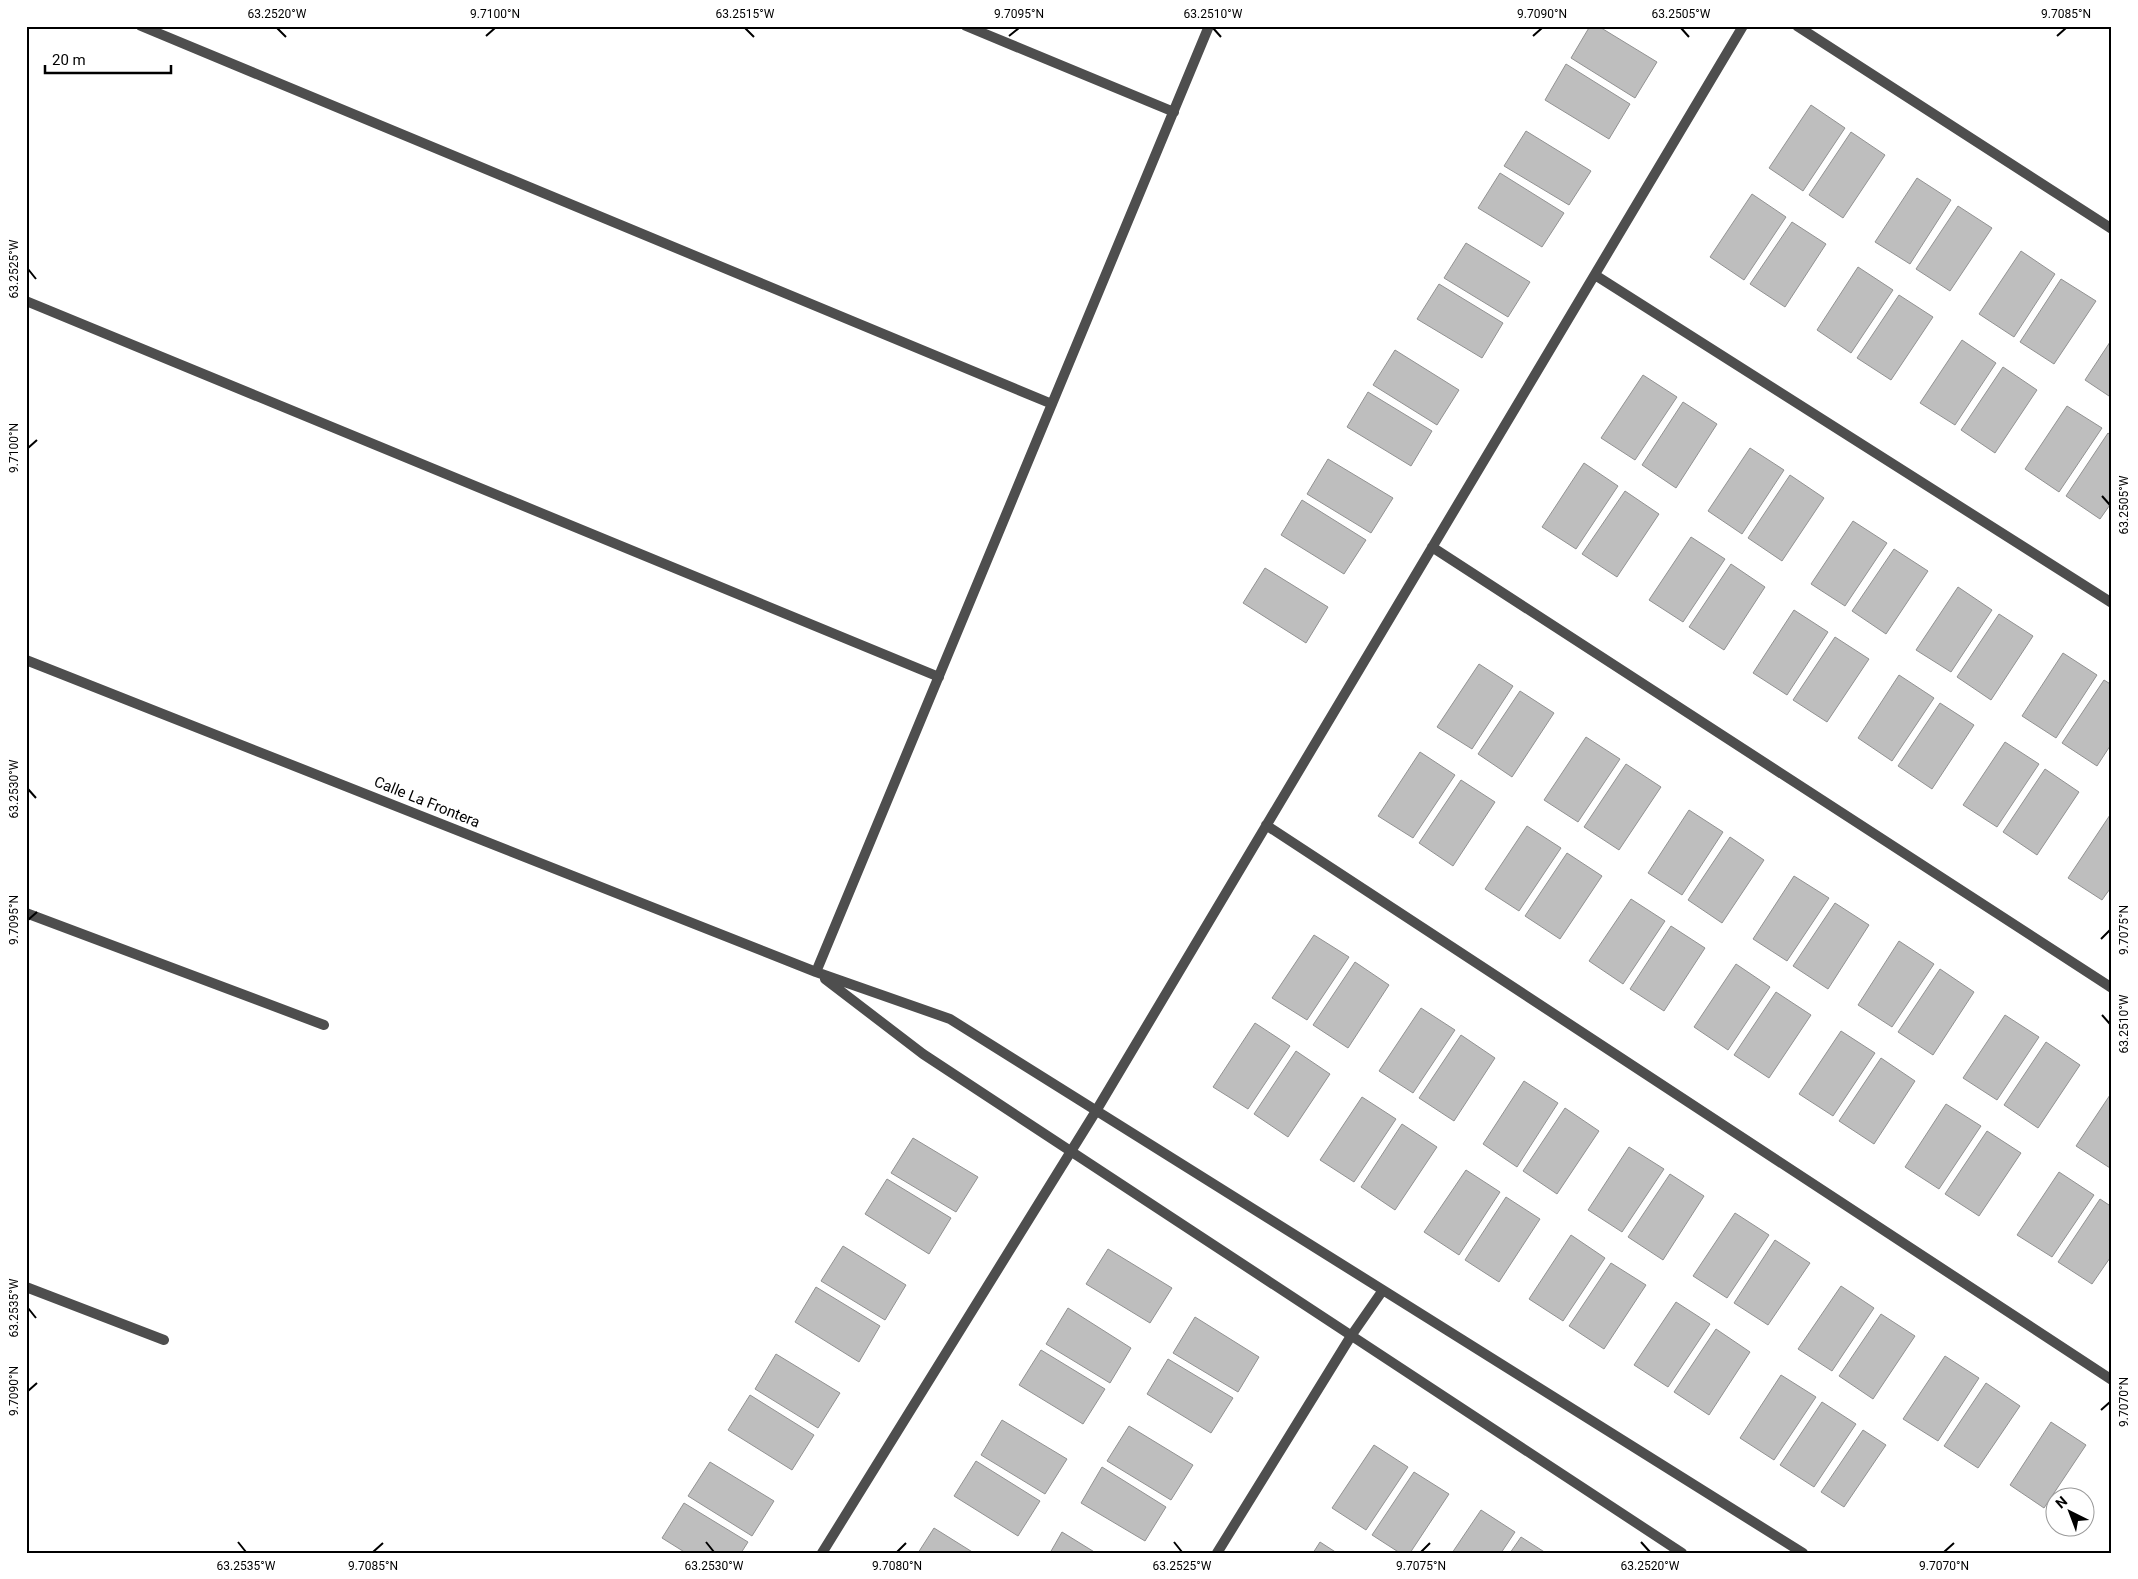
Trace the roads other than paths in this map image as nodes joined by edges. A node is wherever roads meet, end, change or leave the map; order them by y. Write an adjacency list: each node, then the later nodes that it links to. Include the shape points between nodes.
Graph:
1 (141, 26): 10 (street)
2 (966, 26): 6 (street)
3 (1209, 26): 6 (street)
4 (1743, 26): 8 (street)
5 (1797, 26): 7 (street)
6 (1174, 112): 10 (street)
7 (2112, 229)
8 (1594, 275): 11 (street); 12 (street)
9 (26, 301): 14 (street)
10 (1052, 404): 14 (street)
11 (1432, 547): 15 (street); 18 (street)
12 (2112, 603)
13 (26, 660): 17 (street, Calle La Frontera)
14 (939, 677): 17 (street)
15 (1266, 825): 20 (street); 26 (street)
16 (26, 913): 19 (street)
17 (816, 972): 20 (street, via 950,1019); 21 (street, via 923,1054)
18 (2112, 988)
19 (324, 1025)
20 (1096, 1111): 21 (street); 23 (street)
21 (1071, 1151): 24 (street); 27 (street)
22 (26, 1287): 25 (street)
23 (1383, 1290): 24 (street); 30 (street)
24 (1351, 1336): 28 (street); 29 (street)
25 (164, 1340)
26 (2112, 1380)
27 (822, 1553)
28 (1217, 1553)
29 (1682, 1553)
30 (1803, 1553)

